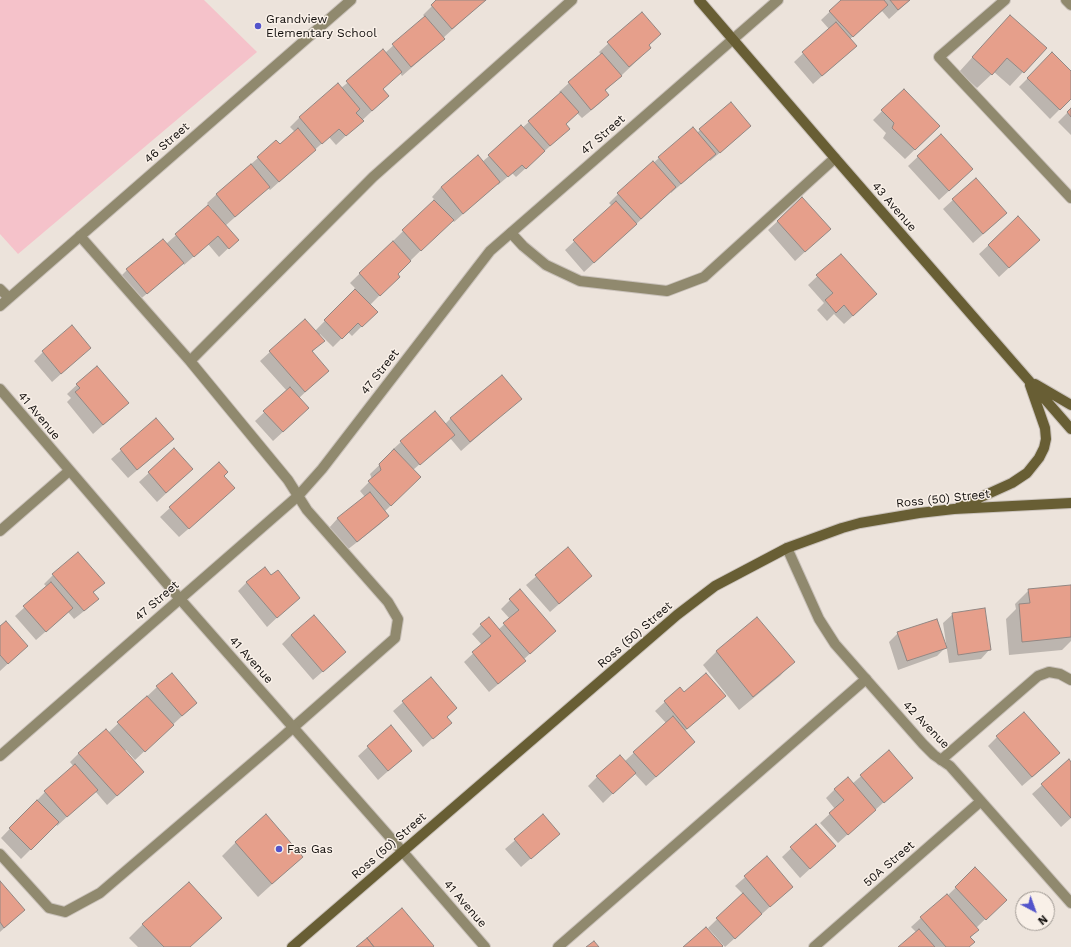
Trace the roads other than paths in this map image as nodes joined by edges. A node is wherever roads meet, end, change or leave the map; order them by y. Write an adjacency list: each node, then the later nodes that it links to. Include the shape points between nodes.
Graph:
1 (350, 0): 12 (street, 46 Street)
2 (572, 0): 16 (street, via 373,177)
3 (699, 0): 8 (main road, 43 Avenue)
4 (778, 0): 8 (street, 47 Street)
5 (1005, 0): 10 (street, via 939,57)
6 (1066, 0): 7 (street)
7 (1071, 5)
8 (733, 39): 9 (main road, 43 Avenue); 11 (street, 47 Street)
9 (835, 158): 11 (street, via 704,278 668,291 580,281 546,265); 17 (main road, 43 Avenue)
10 (1071, 198)
11 (511, 233): 22 (street, 47 Street, via 490,251 322,469)
12 (80, 236): 14 (street, 46 Street); 16 (street)
13 (0, 289): 14 (street)
14 (9, 298): 15 (street, 46 Street)
15 (0, 306)
16 (190, 361): 22 (street, via 288,480)
17 (1028, 380): 19 (main road); 20 (main road, 43 Avenue); 24 (main road, via 1045,428 1046,439 1039,458 1026,473 1012,482)
18 (0, 390): 21 (street, 41 Avenue)
19 (1071, 405)
20 (1071, 429)
21 (69, 471): 25 (street); 27 (street, 41 Avenue)
22 (298, 496): 27 (street, 47 Street); 30 (street, via 388,602 398,619 395,638)
23 (1071, 503): 24 (main road, Ross (50) Street)
24 (954, 509): 26 (main road, Ross (50) Street, via 860,523)
25 (0, 531)
26 (787, 548): 28 (street, 42 Avenue, via 826,632); 34 (main road, Ross (50) Street, via 715,586 698,598)
27 (180, 599): 30 (street, 41 Avenue); 31 (street, 47 Street)
28 (866, 679): 32 (street, 42 Avenue, via 923,744); 39 (street)
29 (1071, 680): 32 (street, via 1049,672 1038,676)
30 (293, 727): 34 (street, 41 Avenue); 35 (street, via 100,893 65,912 49,908)
31 (0, 756)
32 (941, 760): 33 (street, 42 Avenue, via 950,766)
33 (981, 801): 36 (street, 42 Avenue); 40 (street, 50A Street)
34 (403, 852): 37 (main road, Ross (50) Street); 38 (street, 41 Avenue)
35 (0, 854)
36 (1071, 903)
37 (292, 947)
38 (485, 947)
39 (558, 947)
40 (814, 947)

